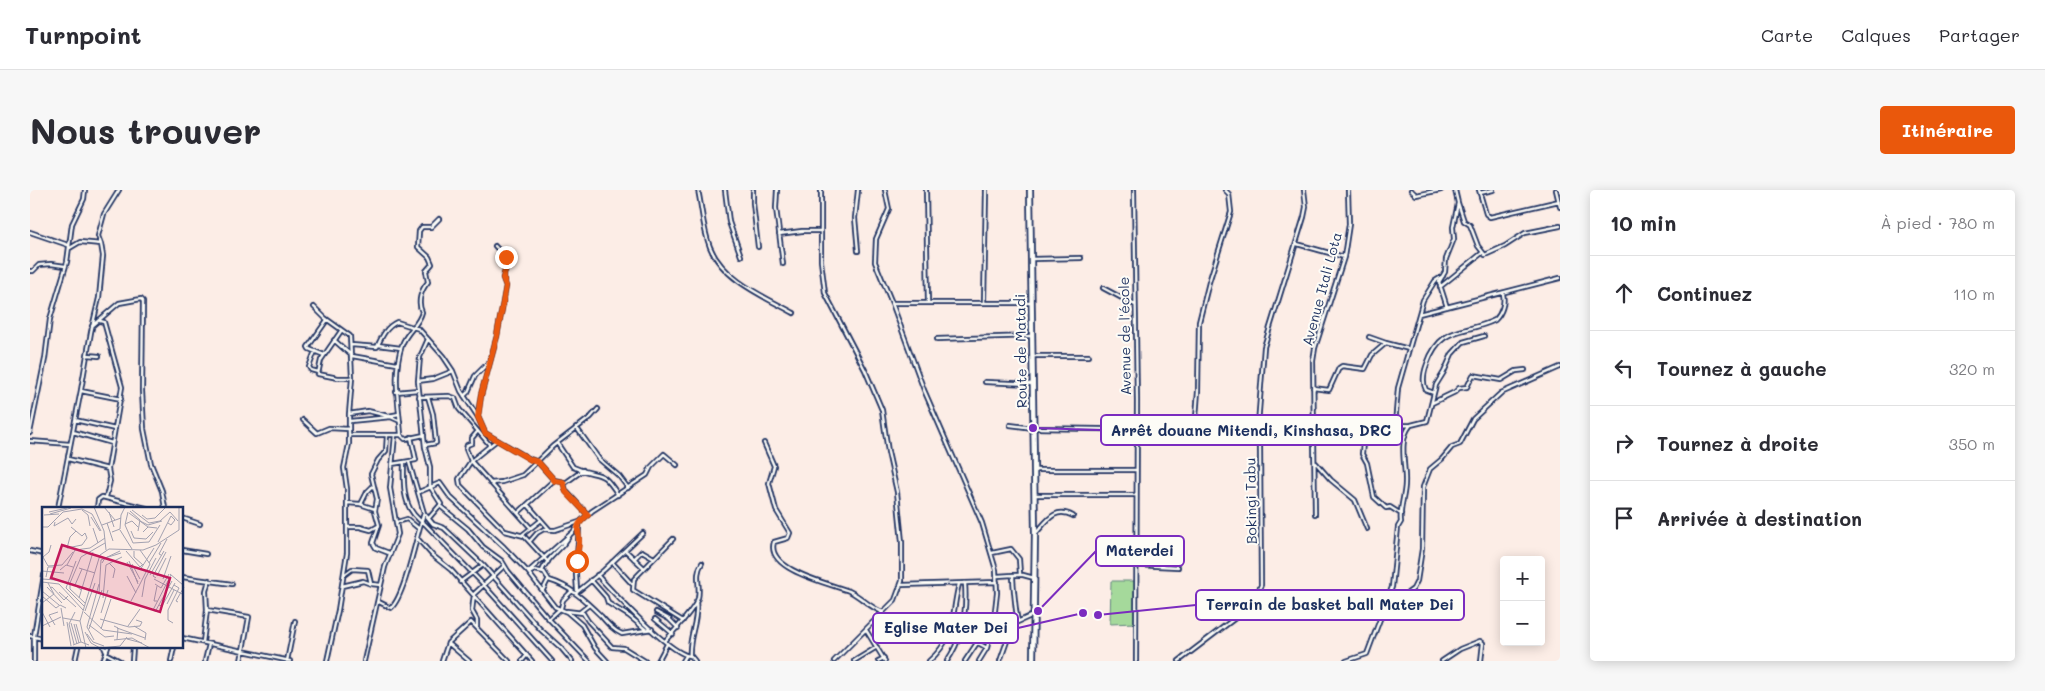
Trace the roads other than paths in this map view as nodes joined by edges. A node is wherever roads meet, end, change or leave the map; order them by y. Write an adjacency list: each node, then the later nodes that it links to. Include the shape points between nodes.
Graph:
1 (85, 190): 34 (street, via 72,224)
2 (119, 190): 31 (street, via 104,214 98,236)
3 (698, 190): 57 (street, via 710,248 722,266 742,284)
4 (725, 190): 38 (street, via 729,222)
5 (754, 190): 35 (street)
6 (777, 190): 30 (street)
7 (820, 190): 28 (street)
8 (858, 190): 36 (street, via 855,218)
9 (884, 190): 50 (street, via 889,209 876,240 874,259)
10 (926, 190): 52 (street)
11 (986, 190): 51 (street)
12 (1030, 190): 41 (highway, Route de Matadi)
13 (1134, 190): 54 (street, Avenue de l'école)
14 (1224, 190): 120 (street, via 1229,194 1231,212 1198,331)
15 (1304, 190): 32 (street, Bokingi Tabu, via 1306,207)
16 (1348, 190): 39 (street, Avenue Itali Lota, via 1349,224)
17 (1411, 190): 18 (street, via 1416,195)
18 (1441, 190)
19 (1455, 190): 24 (street)
20 (1493, 190): 22 (street)
21 (1556, 190): 23 (street)
22 (1479, 191): 23 (street, via 1486,214 1490,217)
23 (1559, 201): 25 (street)
24 (1458, 204): 37 (street); 45 (street, via 1454,239)
25 (1560, 206)
26 (439, 219): 62 (street, via 431,227 422,227 419,231 418,247 432,264 426,271 428,282 421,294 419,305 422,313)
27 (1560, 226): 37 (street, via 1524,233 1488,254)
28 (821, 231): 30 (street); 235 (street, via 824,294 882,410 897,492)
29 (30, 232): 34 (street)
30 (778, 234): 42 (street)
31 (101, 244): 34 (street, via 80,242); 61 (street, via 102,277)
32 (1297, 244): 39 (street); 121 (street, Bokingi Tabu, via 1264,347)
33 (495, 246): 82 (street, via 508,261 503,278 505,296)
34 (69, 247): 43 (street)
35 (758, 248)
36 (858, 251)
37 (1482, 253): 47 (street)
38 (741, 256)
39 (1344, 257): 92 (street, Avenue Itali Lota, via 1315,348)
40 (1081, 258): 41 (street)
41 (1031, 259): 53 (highway, Route de Matadi)
42 (783, 264)
43 (65, 266): 44 (street, via 39,265); 124 (street, via 48,326 45,359)
44 (30, 271)
45 (1443, 276): 47 (street); 58 (street, via 1435,281 1424,298)
46 (1560, 278): 49 (street)
47 (1440, 287): 56 (street)
48 (1103, 288): 54 (street)
49 (1503, 294): 56 (street); 96 (street, via 1504,304 1494,320 1450,334 1439,342 1424,380 1426,390)
50 (892, 302): 52 (street); 199 (street, via 924,390)
51 (984, 302): 52 (street); 53 (street)
52 (928, 303)
53 (1031, 303): 64 (highway, Route de Matadi)
54 (1135, 306): 119 (street, Avenue de l'école)
55 (314, 307): 59 (street)
56 (1447, 307): 58 (street)
57 (794, 313)
58 (1419, 314): 74 (street)
59 (327, 320): 63 (street); 75 (street, via 308,345)
60 (100, 321): 61 (street); 100 (street, via 104,322 122,384); 169 (street, via 119,303 143,301 144,430 151,464)
61 (92, 326): 76 (street)
62 (413, 328): 67 (street, via 419,329); 72 (street, via 397,322 382,335); 73 (street)
63 (341, 331): 69 (street); 71 (street, via 350,336)
64 (1032, 336): 68 (street); 80 (highway, Route de Matadi)
65 (1484, 336): 96 (street, via 1459,345)
66 (1369, 337): 70 (street)
67 (428, 339): 86 (street); 89 (street, via 420,357)
68 (937, 339)
69 (334, 340): 77 (street); 79 (street)
70 (1386, 343): 74 (street); 92 (street, via 1372,355 1366,369 1342,366 1329,390)
71 (351, 345): 72 (street); 79 (street)
72 (378, 346): 73 (street)
73 (401, 348): 83 (street)
74 (1409, 349): 111 (street, via 1396,396)
75 (314, 351): 77 (street); 87 (street, via 309,367)
76 (88, 355): 78 (street); 94 (street)
77 (324, 355): 87 (street)
78 (99, 356)
79 (352, 356): 83 (street); 88 (street)
80 (1032, 356): 81 (street); 91 (highway, Route de Matadi)
81 (1089, 356)
82 (491, 360): 97 (street, via 475,376); 105 (street)
83 (397, 364): 95 (street)
84 (1560, 367): 255 (street, via 1501,393 1476,415 1460,443 1430,469 1423,487 1422,549 1417,581 1413,590)
85 (1525, 370): 101 (street, via 1501,380 1473,375 1467,387)
86 (453, 371): 89 (street); 97 (street)
87 (318, 372): 88 (street, via 320,376)
88 (352, 378): 103 (street)
89 (418, 381): 93 (street)
90 (985, 382): 91 (street)
91 (1032, 384): 115 (highway, Route de Matadi)
92 (1312, 388): 118 (street, Avenue Itali Lota)
93 (418, 390): 95 (street); 98 (street)
94 (81, 391): 100 (street); 106 (street)
95 (396, 392): 104 (street)
96 (1434, 393): 101 (street)
97 (464, 396): 105 (street)
98 (419, 397): 99 (street); 125 (street)
99 (428, 397): 123 (street, via 455,398 459,410); 137 (street, via 436,443)
100 (121, 398): 116 (street)
101 (1432, 403): 112 (street, via 1427,421)
102 (598, 409): 114 (street)
103 (349, 414): 104 (street, via 368,411 388,416); 108 (street)
104 (399, 414): 109 (street)
105 (478, 417): 131 (street, via 485,433)
106 (75, 420): 116 (street); 122 (street)
107 (303, 420): 117 (street, via 317,433 329,428)
108 (350, 421): 109 (street, via 391,417); 117 (street)
109 (400, 421): 129 (street)
110 (1010, 425): 115 (street)
111 (1395, 425): 112 (street); 113 (street)
112 (1411, 425): 174 (street, via 1405,436)
113 (1362, 426): 118 (street, via 1324,424); 174 (street, via 1362,454 1374,497 1386,508)
114 (576, 428): 134 (street); 156 (street, via 599,459)
115 (1033, 428): 119 (street); 149 (highway, Route de Matadi)
116 (115, 429): 133 (street)
117 (349, 429): 126 (street)
118 (1313, 429): 121 (street); 141 (street, Avenue Itali Lota)
119 (1136, 430): 120 (street); 150 (street, Avenue de l'école)
120 (1196, 430): 121 (street)
121 (1258, 431): 246 (street, Bokingi Tabu, via 1262,572 1261,585)
122 (73, 432): 133 (street); 136 (street)
123 (477, 432): 138 (street); 140 (street, via 466,449)
124 (30, 433)
125 (424, 434): 130 (street); 137 (street)
126 (348, 435): 127 (street); 162 (street, via 344,468)
127 (387, 435): 128 (street); 154 (street, via 386,451 372,471)
128 (395, 435): 129 (street); 145 (street)
129 (401, 435): 130 (street, via 405,439)
130 (411, 438): 142 (street, via 416,460)
131 (497, 440): 138 (street); 143 (street)
132 (30, 441): 136 (street)
133 (112, 443): 147 (street)
134 (557, 443): 143 (street); 148 (street, via 573,467)
135 (764, 443): 253 (street, via 774,466 769,483 776,510 790,533 788,538 774,542 776,558 802,574 849,591)
136 (70, 444): 139 (street)
137 (425, 445): 155 (street)
138 (489, 448): 140 (street)
139 (68, 459): 147 (street); 166 (street)
140 (471, 460): 152 (street); 193 (street, via 459,479 460,486 505,531)
141 (1315, 461): 173 (street, Avenue Itali Lota); 188 (street, via 1355,500)
142 (409, 462): 144 (street); 157 (street)
143 (538, 462): 151 (street); 152 (street, via 522,476)
144 (404, 463): 145 (street); 181 (street, via 405,496)
145 (392, 464): 180 (street, via 390,493)
146 (677, 465): 156 (street, via 664,454 651,466 648,475)
147 (108, 469): 161 (street, via 110,484)
148 (584, 470): 153 (street); 158 (street, via 600,474)
149 (1034, 470): 150 (street); 159 (highway, Route de Matadi)
150 (1135, 470): 160 (street, Avenue de l'école)
151 (554, 480): 153 (street); 164 (street)
152 (490, 483): 172 (street)
153 (564, 484): 175 (street, via 566,492)
154 (373, 485): 163 (street); 170 (street)
155 (430, 488): 157 (street); 165 (street); 215 (street, via 440,483 450,497 504,546)
156 (628, 488): 158 (street)
157 (418, 492): 171 (street)
158 (618, 495): 175 (street)
159 (1034, 495): 160 (street); 192 (highway, Route de Matadi)
160 (1136, 495): 209 (street, Avenue de l'école)
161 (106, 497): 167 (street, via 99,498); 168 (street)
162 (347, 503): 163 (street); 185 (street)
163 (362, 504): 170 (street)
164 (528, 505): 172 (street); 179 (street)
165 (440, 506): 177 (street); 210 (street)
166 (58, 507)
167 (97, 507)
168 (132, 507)
169 (166, 507)
170 (375, 509): 184 (street)
171 (424, 513): 177 (street); 181 (street)
172 (518, 514): 186 (street)
173 (1315, 514)
174 (1401, 514): 255 (street, via 1392,587)
175 (588, 515): 182 (street)
176 (1072, 516): 192 (street, via 1058,513)
177 (429, 518): 208 (street)
178 (184, 519): 183 (street)
179 (541, 520): 186 (street); 189 (street)
180 (397, 522): 187 (street, via 408,519); 201 (street, via 397,538)
181 (420, 522): 187 (street); 214 (street)
182 (580, 523): 189 (street); 191 (street); 241 (street)
183 (200, 524)
184 (378, 526): 185 (street, via 371,530); 201 (street, via 373,544)
185 (347, 527): 217 (street)
186 (530, 527): 193 (street)
187 (418, 528): 194 (street)
188 (1367, 528)
189 (550, 530): 196 (street, via 539,532)
190 (643, 533): 198 (street)
191 (571, 534): 202 (street); 205 (street)
192 (1035, 534): 223 (highway, Route de Matadi)
193 (522, 535): 196 (street)
194 (416, 538): 227 (street); 244 (street, via 397,602 391,608)
195 (673, 539): 204 (street)
196 (530, 541): 202 (street)
197 (184, 550): 200 (street)
198 (625, 550): 203 (street); 206 (street)
199 (992, 553): 216 (street, via 1011,549 1019,559); 220 (street)
200 (206, 554)
201 (389, 554): 234 (street)
202 (544, 557): 205 (street); 215 (street)
203 (634, 558): 204 (street, via 642,551); 212 (street)
204 (654, 558): 212 (street)
205 (548, 562): 213 (street)
206 (612, 562): 218 (street); 231 (street)
207 (702, 563): 245 (street, via 698,570)
208 (483, 565): 214 (street); 222 (street)
209 (1136, 565): 211 (street); 322 (street, Avenue de l'école)
210 (504, 566): 222 (street); 256 (street)
211 (1178, 567)
212 (644, 568): 231 (street)
213 (542, 571): 215 (street); 225 (street)
214 (471, 572): 227 (street); 238 (street)
215 (528, 573): 239 (street)
216 (1020, 574): 219 (street); 223 (street)
217 (343, 575): 230 (street, via 352,569 368,570); 237 (street)
218 (597, 575): 226 (street); 264 (street)
219 (1013, 575): 220 (street); 260 (street)
220 (996, 576): 228 (street)
221 (184, 577): 224 (street)
222 (494, 577): 238 (street); 305 (street)
223 (1035, 578): 254 (highway, Route de Matadi)
224 (209, 580): 229 (street); 249 (street)
225 (548, 580): 239 (street); 240 (street)
226 (591, 580): 241 (street); 263 (street, via 608,604)
227 (460, 582): 242 (street)
228 (997, 582): 233 (street); 280 (street, via 994,619)
229 (232, 584)
230 (371, 584): 234 (street); 237 (street, via 363,581)
231 (632, 584): 258 (street, via 635,593)
232 (960, 584): 233 (street); 235 (street); 316 (street, via 949,633 941,650)
233 (965, 584): 266 (street, via 966,607)
234 (382, 585): 244 (street)
235 (902, 585): 253 (street, via 893,603)
236 (42, 586): 268 (street)
237 (341, 586): 297 (street)
238 (484, 586): 242 (street); 304 (street)
239 (543, 590): 248 (street)
240 (571, 592): 241 (street); 248 (street)
241 (576, 592): 247 (street)
242 (473, 597): 261 (street, via 472,611); 283 (street)
243 (1213, 597): 246 (street)
244 (378, 602): 298 (street)
245 (696, 602): 258 (street); 285 (street)
246 (1253, 602): 323 (street, Bokingi Tabu)
247 (589, 605): 251 (street); 263 (street, via 622,634)
248 (560, 609): 250 (street); 256 (street)
249 (207, 610): 270 (street); 281 (street, via 249,617)
250 (566, 611): 251 (street); 307 (street, via 582,625)
251 (580, 612): 308 (street, via 612,647 624,648)
252 (656, 612): 262 (street)
253 (883, 612): 265 (street)
254 (1035, 615): 260 (street); 321 (highway, Route de Matadi)
255 (1381, 616): 324 (street, via 1367,654)
256 (549, 619): 306 (street)
257 (655, 619): 267 (street)
258 (683, 620): 262 (street)
259 (295, 621): 296 (street)
260 (1018, 621): 320 (street, via 1012,625)
261 (477, 627): 271 (street, via 469,622); 301 (street)
262 (678, 628): 267 (street)
263 (645, 629): 264 (street)
264 (652, 629): 272 (street)
265 (866, 630): 275 (street); 286 (street)
266 (960, 633): 273 (street); 317 (street)
267 (673, 634): 272 (street)
268 (32, 636): 288 (street)
269 (184, 638): 270 (street)
270 (202, 642): 274 (street)
271 (448, 643): 299 (street); 300 (street)
272 (666, 643): 284 (street); 309 (street)
273 (977, 643): 280 (street); 318 (street)
274 (210, 644): 281 (street); 294 (street)
275 (877, 647): 287 (street); 314 (street)
276 (78, 648): 289 (street)
277 (106, 648): 282 (street)
278 (134, 648): 292 (street)
279 (174, 648): 293 (street)
280 (987, 648): 319 (street)
281 (243, 651): 295 (street); 296 (street)
282 (106, 653): 290 (street); 291 (street)
283 (527, 655): 302 (street); 303 (street)
284 (686, 656): 285 (street); 310 (street)
285 (690, 656): 311 (street)
286 (839, 656): 312 (street); 313 (street)
287 (885, 660): 315 (street)
288 (34, 661)
289 (75, 661)
290 (103, 661)
291 (120, 661)
292 (132, 661)
293 (172, 661)
294 (205, 661)
295 (241, 661)
296 (288, 661)
297 (327, 661)
298 (364, 661)
299 (442, 661)
300 (469, 661)
301 (510, 661)
302 (522, 661)
303 (532, 661)
304 (552, 661)
305 (572, 661)
306 (589, 661)
307 (607, 661)
308 (645, 661)
309 (658, 661)
310 (683, 661)
311 (695, 661)
312 (834, 661)
313 (843, 661)
314 (854, 661)
315 (878, 661)
316 (929, 661)
317 (947, 661)
318 (965, 661)
319 (979, 661)
320 (1000, 661)
321 (1033, 661)
322 (1136, 661)
323 (1179, 661)
324 (1346, 661)
325 (1442, 661): 326 (street, via 1480,641 1483,643)
326 (1481, 661)

